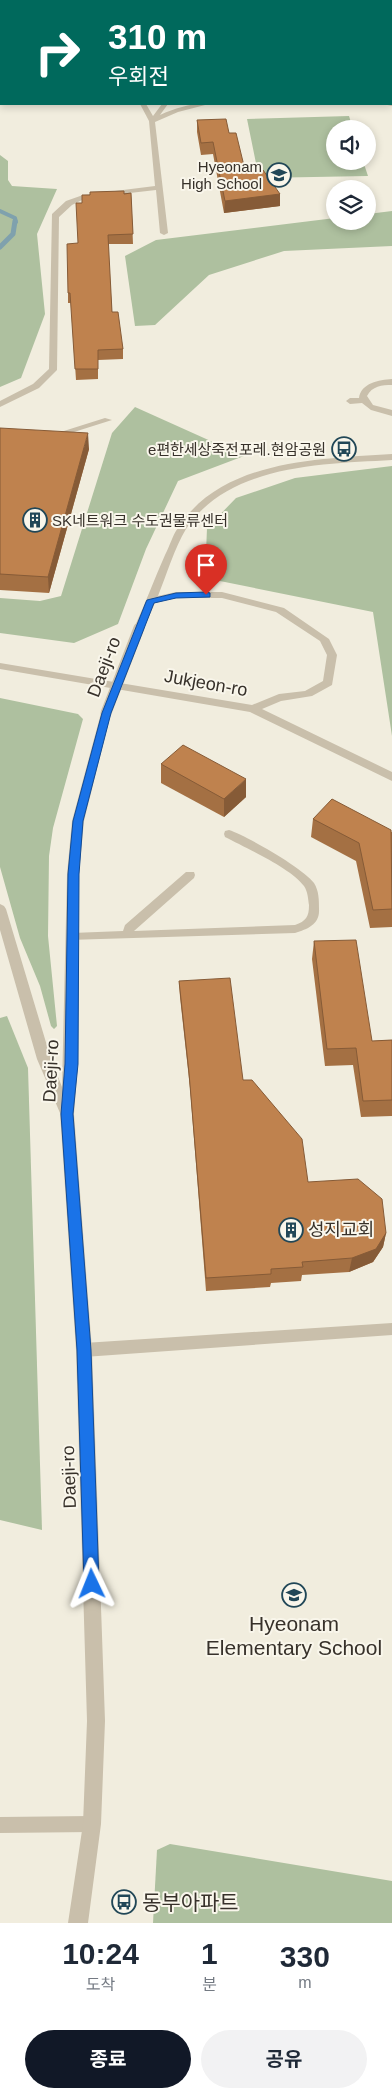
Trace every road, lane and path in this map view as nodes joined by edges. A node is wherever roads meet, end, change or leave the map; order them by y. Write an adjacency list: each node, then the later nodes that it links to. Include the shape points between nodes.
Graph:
1 (144, 105): 4 (street)
2 (164, 105): 4 (street)
3 (201, 105): 4 (street, via 176,110)
4 (152, 121): 5 (street)
5 (158, 188): 6 (street); 10 (street, via 85,196 69,203 55,216 53,370 36,386)
6 (164, 233)
7 (392, 382): 9 (street, via 368,387)
8 (350, 400): 9 (street)
9 (364, 400): 11 (street, via 373,408)
10 (0, 404)
11 (392, 412)
12 (108, 420): 13 (lane)
13 (40, 440)
14 (392, 457): 15 (street, Daeji-ro, via 294,466 266,472 218,492 198,508 182,529)
15 (150, 602): 17 (street, via 176,595 222,595 280,610 324,638 332,655 328,683 308,694 279,698); 23 (street, Daeji-ro, bridge, via 106,713 78,821)
16 (0, 666): 17 (street, Jukjeon-ro)
17 (253, 708): 18 (street, Jukjeon-ro)
18 (392, 777)
19 (229, 834): 22 (lane, via 305,879 312,891 315,913 312,921 295,929)
20 (190, 875): 22 (lane, via 129,928)
21 (0, 909): 24 (street, via 44,1059)
22 (128, 934): 23 (lane)
23 (72, 937): 24 (street, Daeji-ro, via 72,1064)
24 (67, 1114): 26 (street, Daeji-ro)
25 (392, 1329): 26 (lane)
26 (84, 1350): 27 (street, Daeji-ro, via 96,1721)
27 (92, 1824): 28 (lane); 29 (street, Daeji-ro)
28 (0, 1825)
29 (78, 1923)

